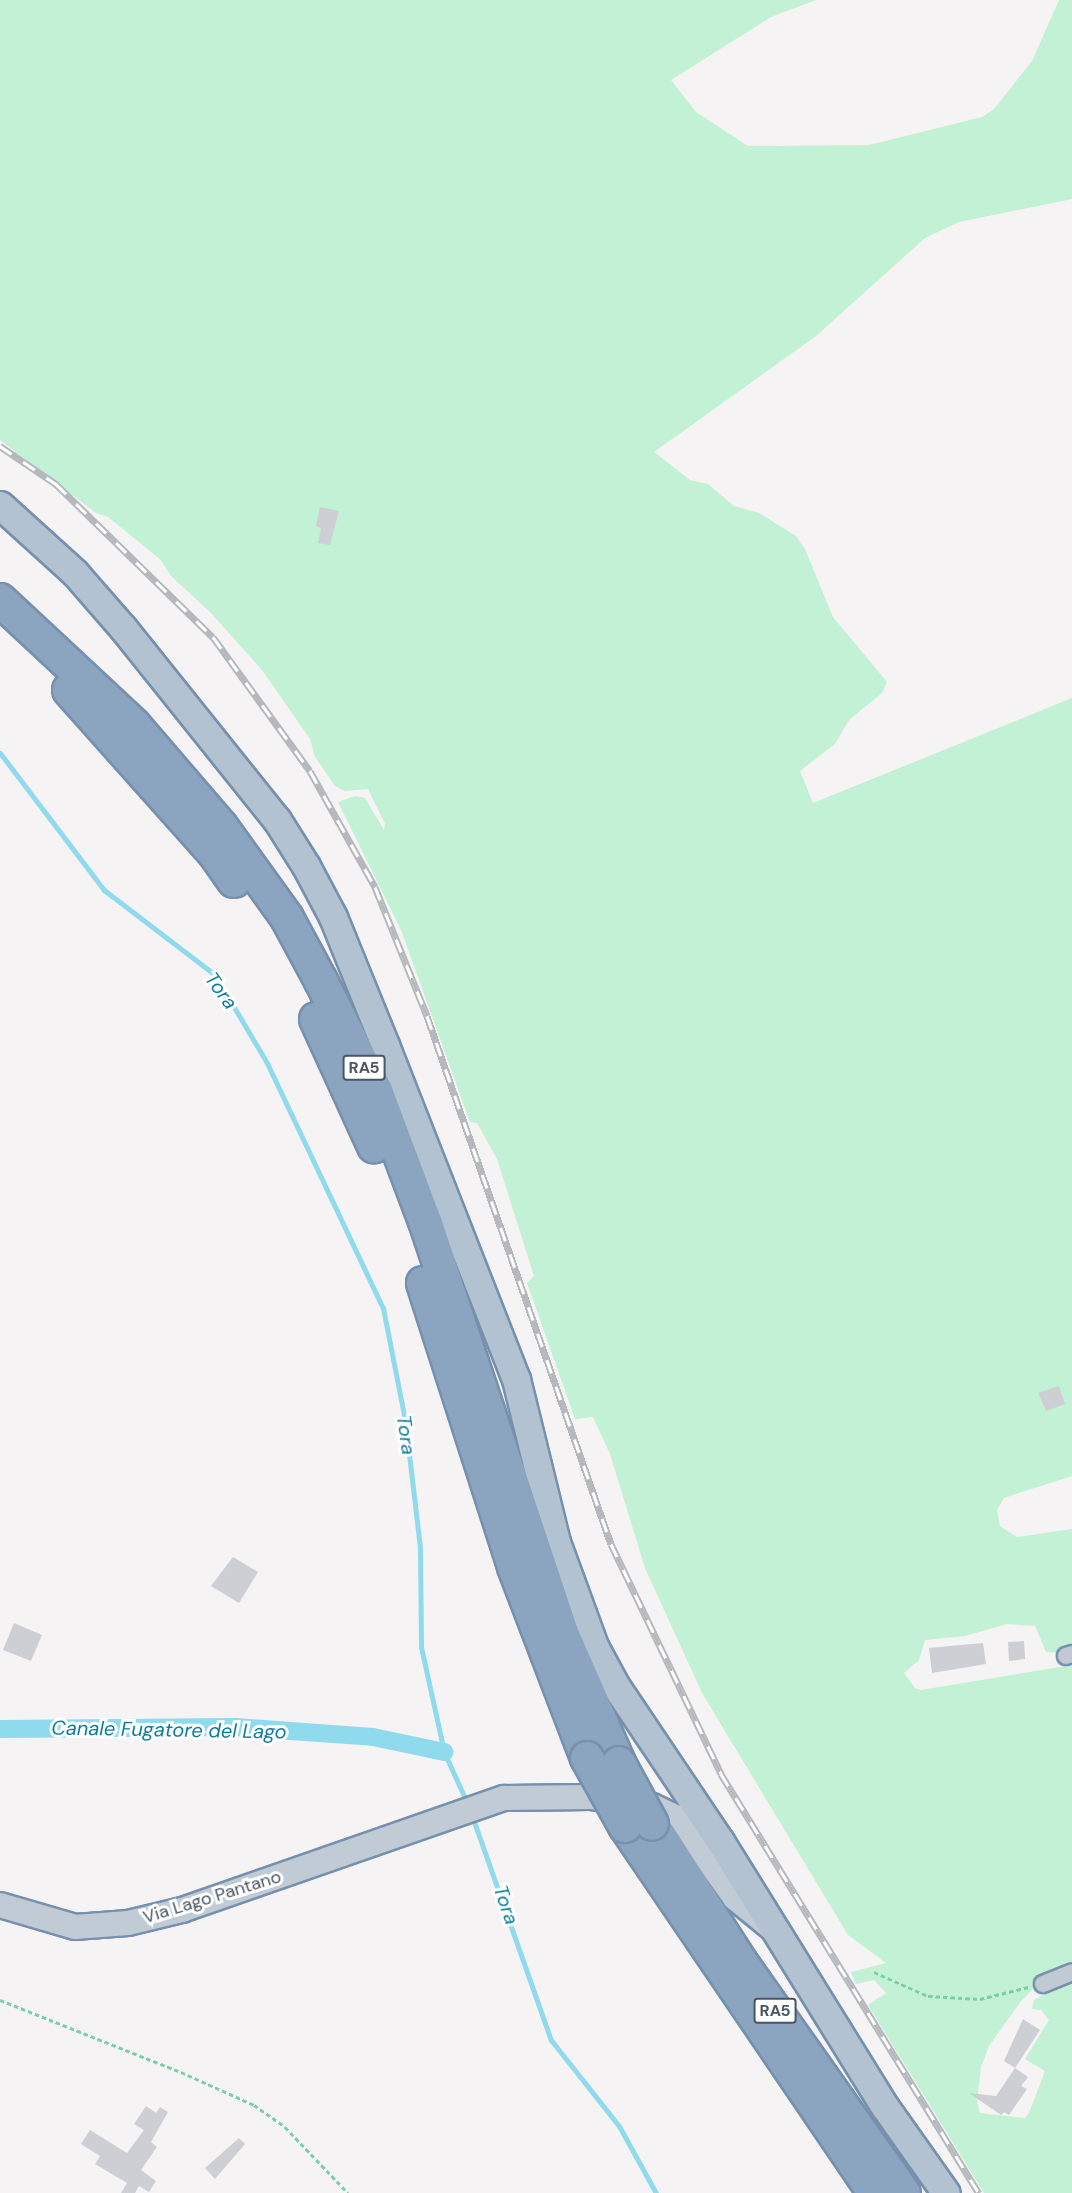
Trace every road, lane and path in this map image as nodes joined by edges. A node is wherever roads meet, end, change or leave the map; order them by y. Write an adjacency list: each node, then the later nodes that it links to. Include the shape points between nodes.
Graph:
1 (0, 505): 6 (main road, via 75,573 123,628 277,820 306,867 333,917 386,1045 516,1379 556,1542 594,1646 615,1685)
2 (0, 600): 4 (highway, RA5, bridge, via 134,725 221,826 287,918 315,970 376,1091 426,1224 562,1633 619,1763)
3 (0, 629): 4 (highway, RA5, bridge, via 78,698 215,854 278,943 363,1116 405,1226 514,1567 587,1758)
4 (638, 1825): 12 (highway, RA5); 13 (highway, RA5, via 743,1965)
5 (0, 1905): 6 (street, Via Lago Pantano, via 75,1927 128,1923 182,1910 504,1798 590,1797 652,1806 678,1818 735,1898 757,1920)
6 (778, 1932): 14 (main road, via 885,2107)
7 (874, 1972): 9 (path, via 928,1996 980,1999)
8 (1072, 1972): 9 (street)
9 (1043, 1984)
10 (0, 2000): 11 (path, via 181,2072 254,2106 285,2127)
11 (348, 2193)
12 (874, 2193)
13 (904, 2193)
14 (946, 2193)

